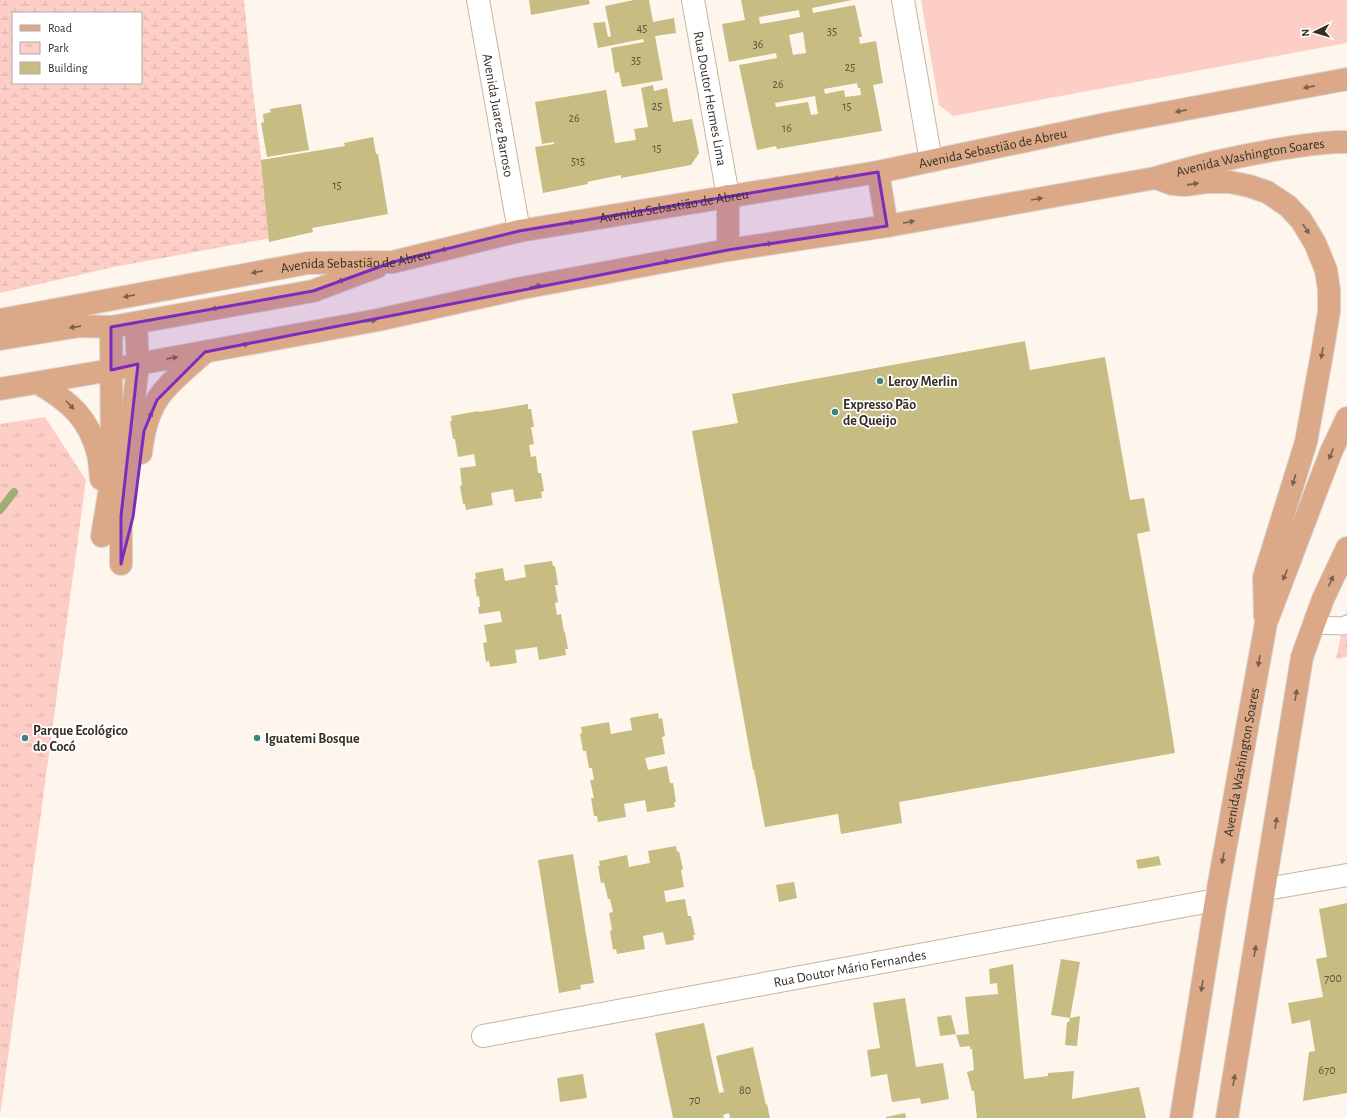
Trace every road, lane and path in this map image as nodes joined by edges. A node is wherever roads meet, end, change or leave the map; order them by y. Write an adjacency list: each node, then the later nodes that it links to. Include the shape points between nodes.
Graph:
1 (478, 0): 11 (street, Avenida Juarez Barroso)
2 (693, 0): 9 (street, Rua Doutor Hermes Lima)
3 (903, 0): 6 (street)
4 (1347, 79): 6 (main road, Avenida Sebastião de Abreu, one-way to 6, via 1111,123)
5 (1347, 142): 8 (main road, Avenida Washington Soares, via 1256,153)
6 (931, 161): 7 (main road, Avenida Sebastião de Abreu)
7 (878, 172): 9 (main road, Avenida Sebastião de Abreu, one-way to 9); 10 (main road)
8 (1155, 178): 10 (main road, one-way to 8); 25 (main road, one-way to 25, via 1185,185 1230,182 1267,192 1288,206 1301,220 1315,243 1326,270 1329,311 1323,348 1306,442 1264,577)
9 (728, 196): 11 (main road, Avenida Sebastião de Abreu, one-way to 11); 12 (main road)
10 (887, 226): 12 (main road, one-way to 10)
11 (519, 231): 13 (main road, Avenida Sebastião de Abreu, one-way to 13)
12 (728, 250): 18 (main road, one-way to 12, via 378,320 522,288)
13 (393, 262): 14 (main road, Avenida Sebastião de Abreu, one-way to 14, via 308,263); 15 (main road, one-way to 15, via 313,291)
14 (0, 320)
15 (136, 323): 16 (main road); 19 (main road)
16 (110, 327): 17 (main road, one-way to 17, via 80,326); 20 (main road)
17 (0, 339)
18 (205, 352): 19 (main road, one-way to 18); 19 (main road, one-way to 18, via 121,516 121,564 133,517 144,431 157,400 175,379)
19 (138, 364): 20 (main road)
20 (111, 370): 21 (main road); 21 (main road, one-way to 20, via 68,402 90,433 98,454 102,486 102,536 112,476)
21 (38, 383): 22 (main road)
22 (0, 389)
23 (1347, 418): 25 (main road, Avenida Washington Soares, one-way to 25, via 1331,452)
24 (1347, 548): 26 (main road, one-way to 24)
25 (1266, 623): 30 (main road, Avenida Washington Soares, one-way to 30)
26 (1314, 624): 27 (street); 29 (main road, one-way to 26, via 1302,657)
27 (1347, 624)
28 (1347, 875): 29 (street)
29 (1266, 888): 33 (main road, one-way to 29)
30 (1216, 900): 31 (street, Rua Doutor Mário Fernandes); 32 (main road, Avenida Washington Soares, one-way to 32)
31 (483, 1036)
32 (1181, 1118)
33 (1227, 1118)

